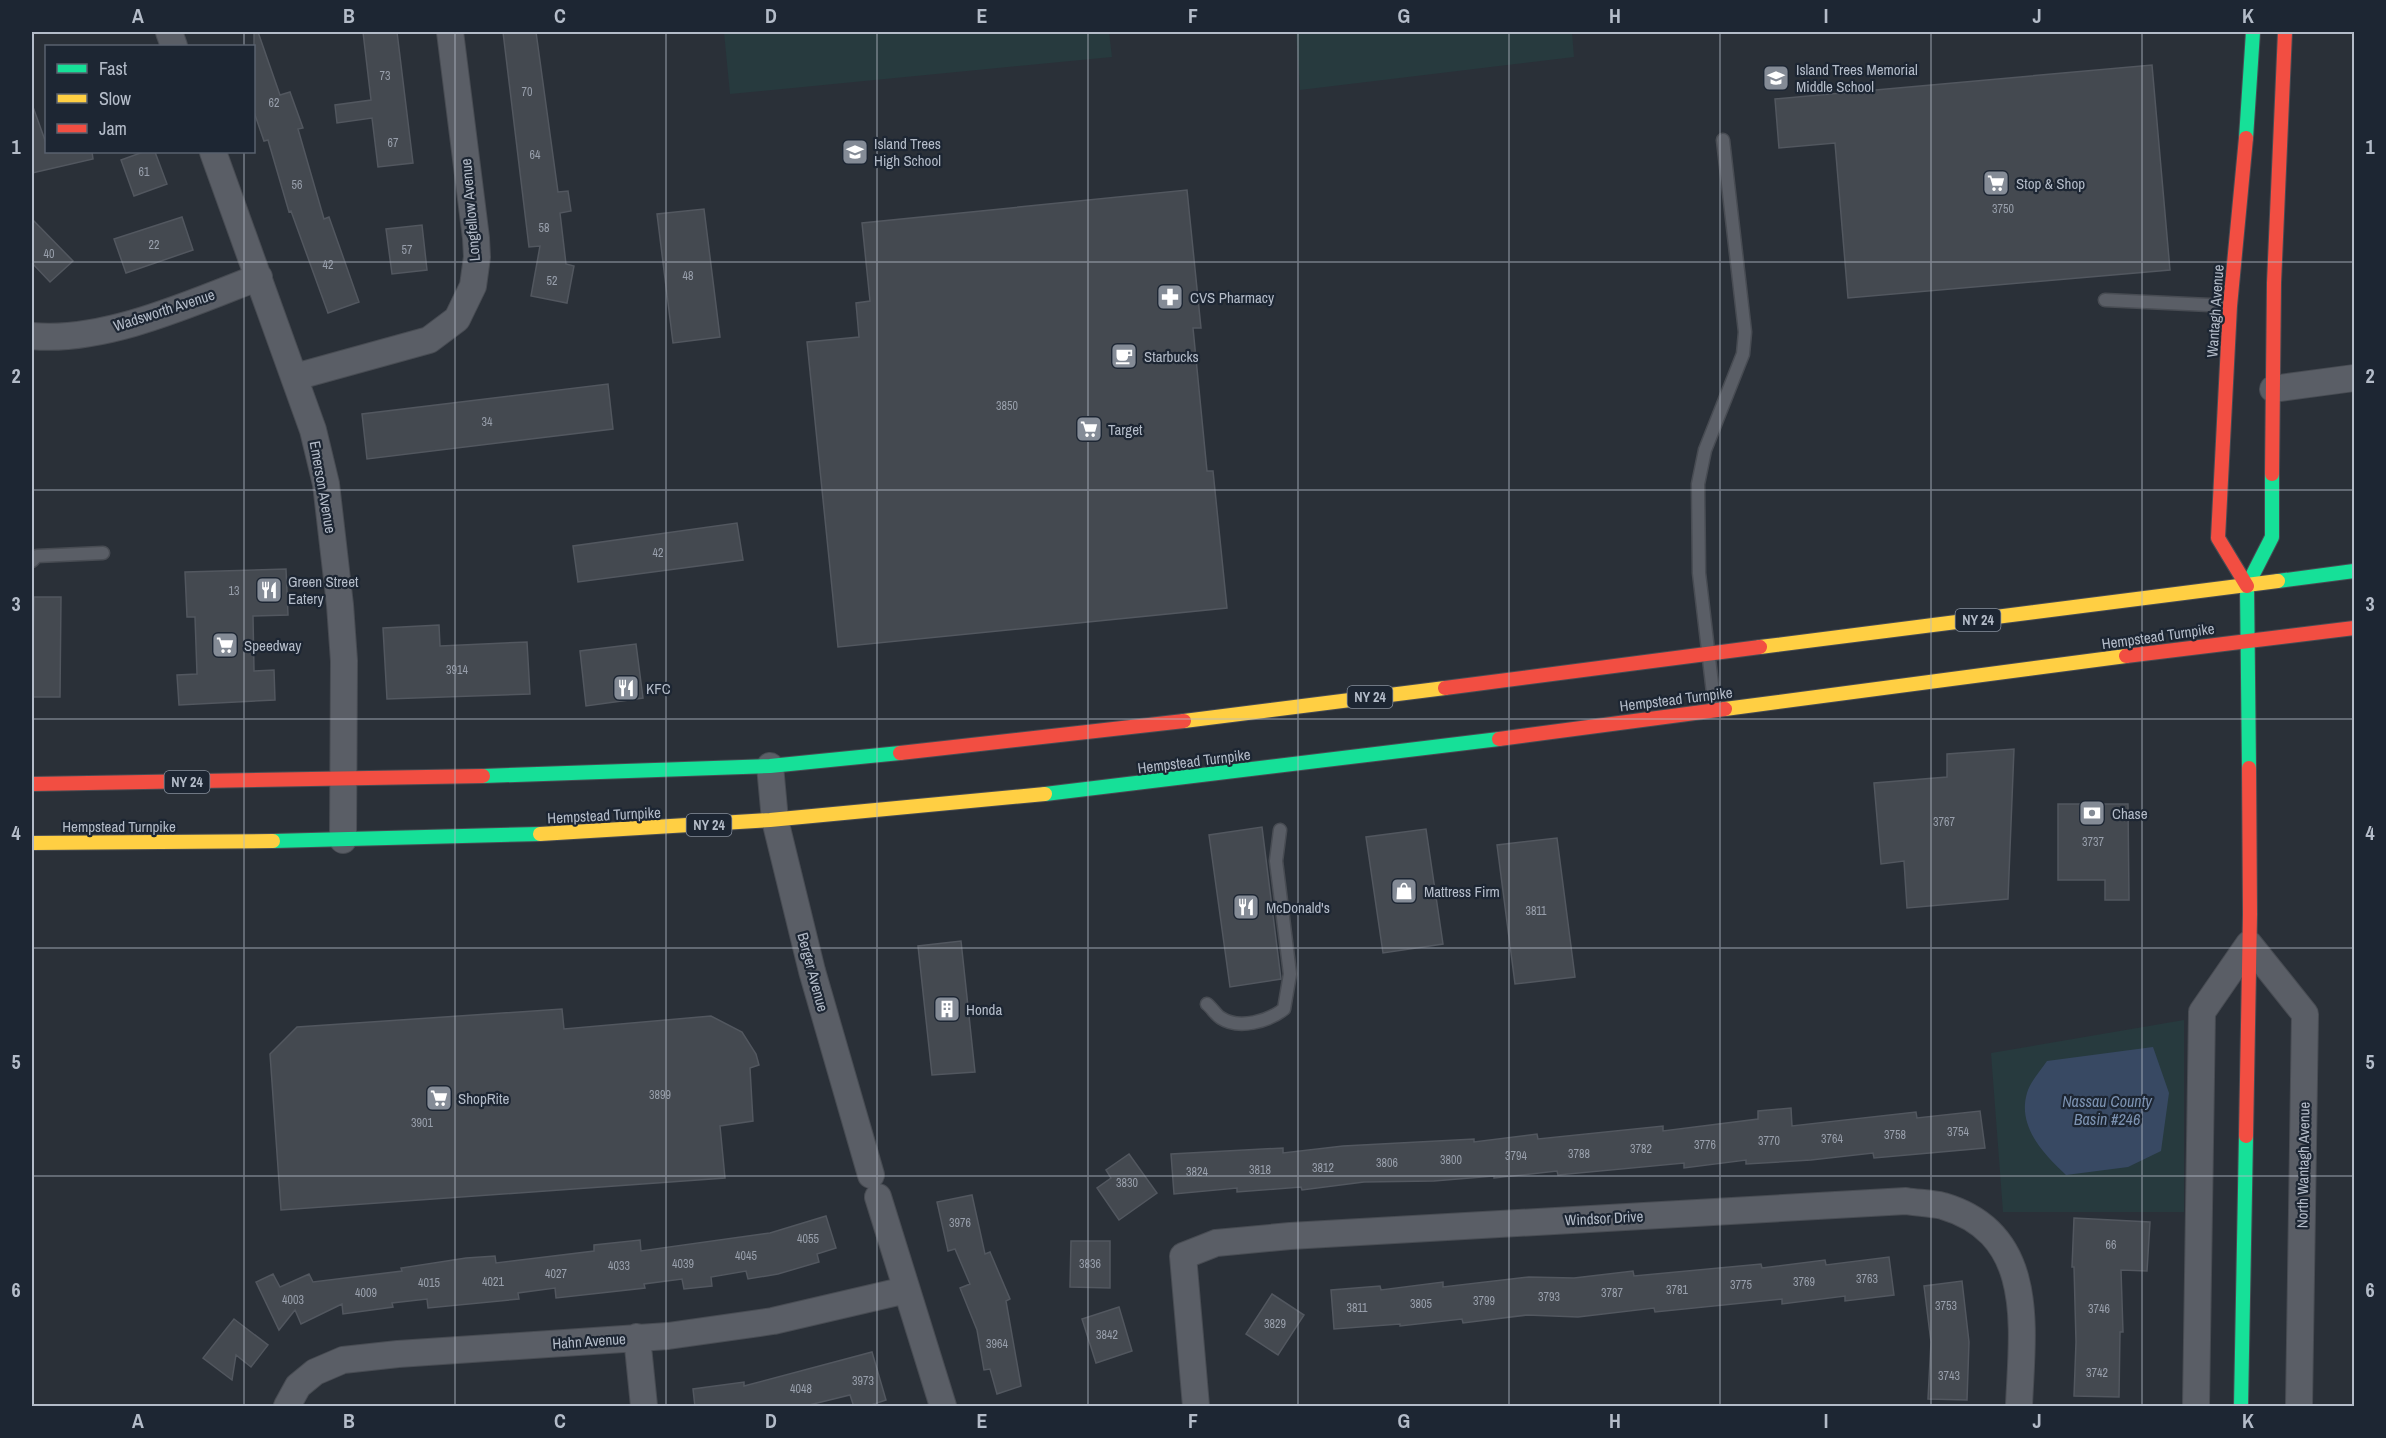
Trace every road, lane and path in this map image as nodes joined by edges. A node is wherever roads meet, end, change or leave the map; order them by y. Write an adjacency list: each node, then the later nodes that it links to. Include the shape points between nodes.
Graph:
1 (450, 32): 10 (street, Longfellow Avenue, via 476,238 473,286 457,319 429,340)
2 (2253, 32): 8 (main road, Wantagh Avenue)
3 (2285, 32): 12 (main road)
4 (1723, 140): 19 (lane, via 1745,332 1743,354 1705,450 1698,484 1699,573)
5 (213, 153): 6 (street, Emerson Avenue)
6 (259, 277): 9 (street, Wadsworth Avenue, via 116,327 50,338); 10 (street, Emerson Avenue)
7 (2105, 300): 8 (lane)
8 (2230, 306): 16 (main road, Wantagh Avenue, via 2218,538)
9 (32, 336)
10 (295, 377): 22 (street, Emerson Avenue, via 325,481 334,548 344,662)
11 (2355, 378): 12 (street)
12 (2273, 389): 16 (main road, via 2272,537)
13 (103, 553): 14 (lane, via 37,556)
14 (32, 561)
15 (2355, 572): 16 (main road, NY 24)
16 (2247, 586): 18 (main road); 19 (main road, NY 24)
17 (2355, 628): 18 (main road, Hempstead Turnpike / NY 24)
18 (2246, 641): 20 (main road, Hempstead Turnpike / NY 24); 28 (main road)
19 (1708, 654): 20 (lane); 21 (main road, NY 24, via 1064,736)
20 (1715, 711): 24 (main road, Hempstead Turnpike / NY 24, via 1125,786)
21 (770, 766): 22 (main road, NY 24); 24 (street, Berger Avenue)
22 (343, 780): 23 (main road, NY 24); 26 (street, Emerson Avenue)
23 (32, 784)
24 (775, 820): 26 (main road, Hempstead Turnpike / NY 24, via 622,831); 30 (street, Berger Avenue, via 812,971)
25 (1280, 830): 29 (lane, via 1276,861 1290,974 1284,1009 1274,1018 1239,1023 1222,1019)
26 (343, 840): 27 (main road, Hempstead Turnpike / NY 24)
27 (32, 843)
28 (2249, 944): 37 (street, via 2202,1012); 38 (main road); 39 (street, North Wantagh Avenue, via 2305,1014)
29 (1208, 1004)
30 (906, 1290): 31 (street, Hahn Avenue, via 772,1321); 34 (street, Berger Avenue)
31 (637, 1337): 32 (street, Hahn Avenue, via 343,1360 315,1372 298,1386); 33 (street)
32 (287, 1407)
33 (644, 1407)
34 (943, 1407)
35 (1196, 1407): 36 (street, Windsor Drive, via 1183,1256 1216,1243 1906,1201 1943,1206 1976,1222 2000,1245 2020,1290)
36 (2019, 1407)
37 (2196, 1407)
38 (2241, 1407)
39 (2299, 1407)

